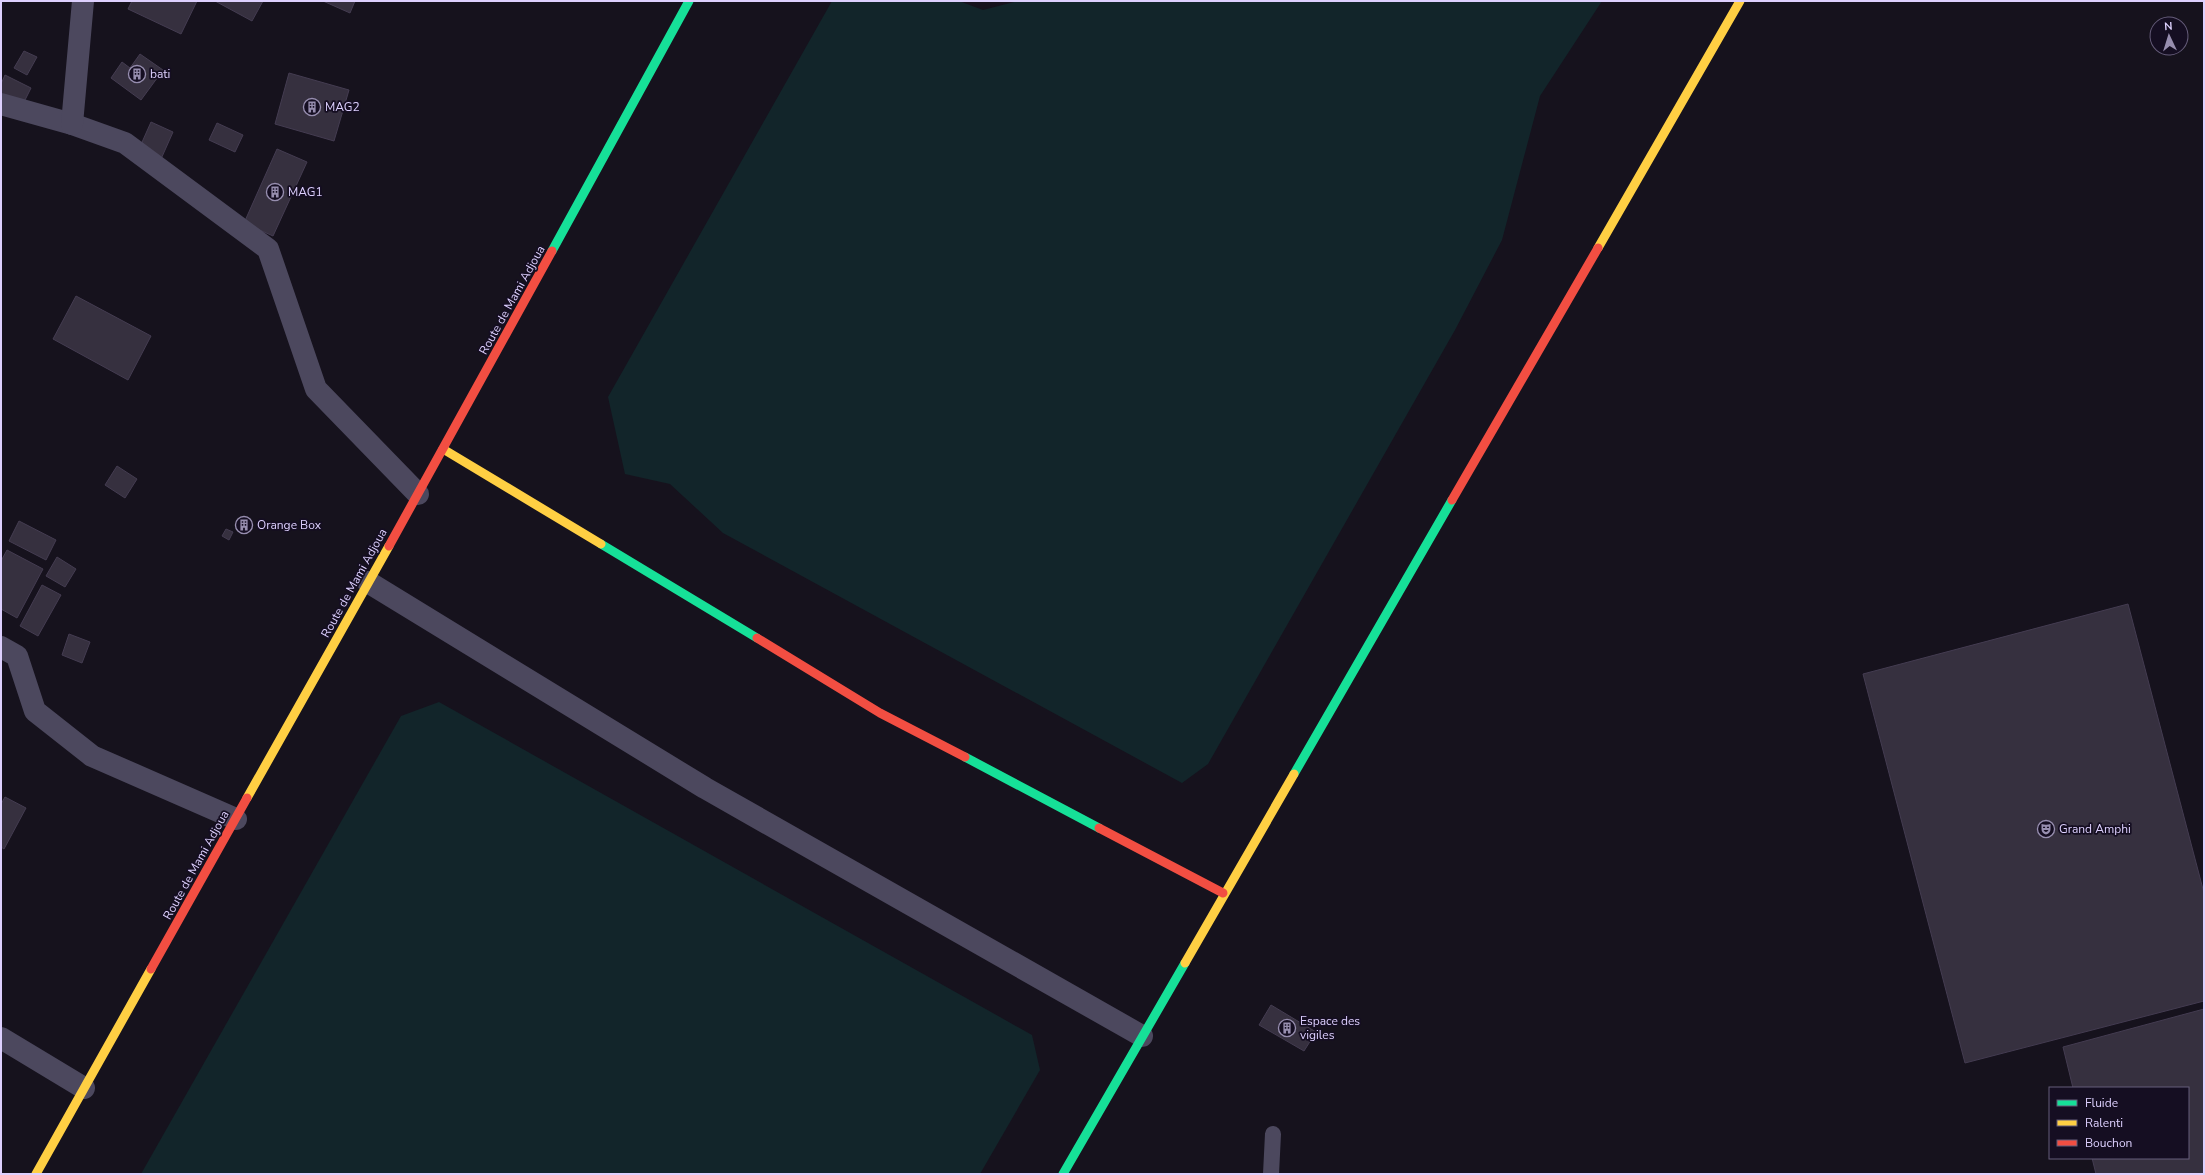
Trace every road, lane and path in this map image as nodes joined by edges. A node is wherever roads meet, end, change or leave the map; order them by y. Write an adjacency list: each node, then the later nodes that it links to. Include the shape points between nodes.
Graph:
1 (83, 1): 5 (street)
2 (690, 1): 6 (street, Route de Mami Adjoua)
3 (1740, 1): 11 (street)
4 (1, 104): 5 (street)
5 (72, 124): 7 (street, via 125,143 268,249 316,389)
6 (444, 449): 7 (street, Route de Mami Adjoua); 11 (street, via 880,713)
7 (418, 494): 8 (street, Route de Mami Adjoua)
8 (368, 582): 10 (street, Route de Mami Adjoua); 12 (street, via 705,788)
9 (1, 647): 10 (street, via 17,656 35,711 92,756)
10 (236, 819): 14 (street, Route de Mami Adjoua)
11 (1223, 893): 12 (street)
12 (1142, 1036): 17 (street)
13 (1, 1038): 14 (street)
14 (84, 1088): 16 (street, Route de Mami Adjoua)
15 (1273, 1134): 18 (lane)
16 (36, 1174)
17 (1063, 1174)
18 (1272, 1174)

